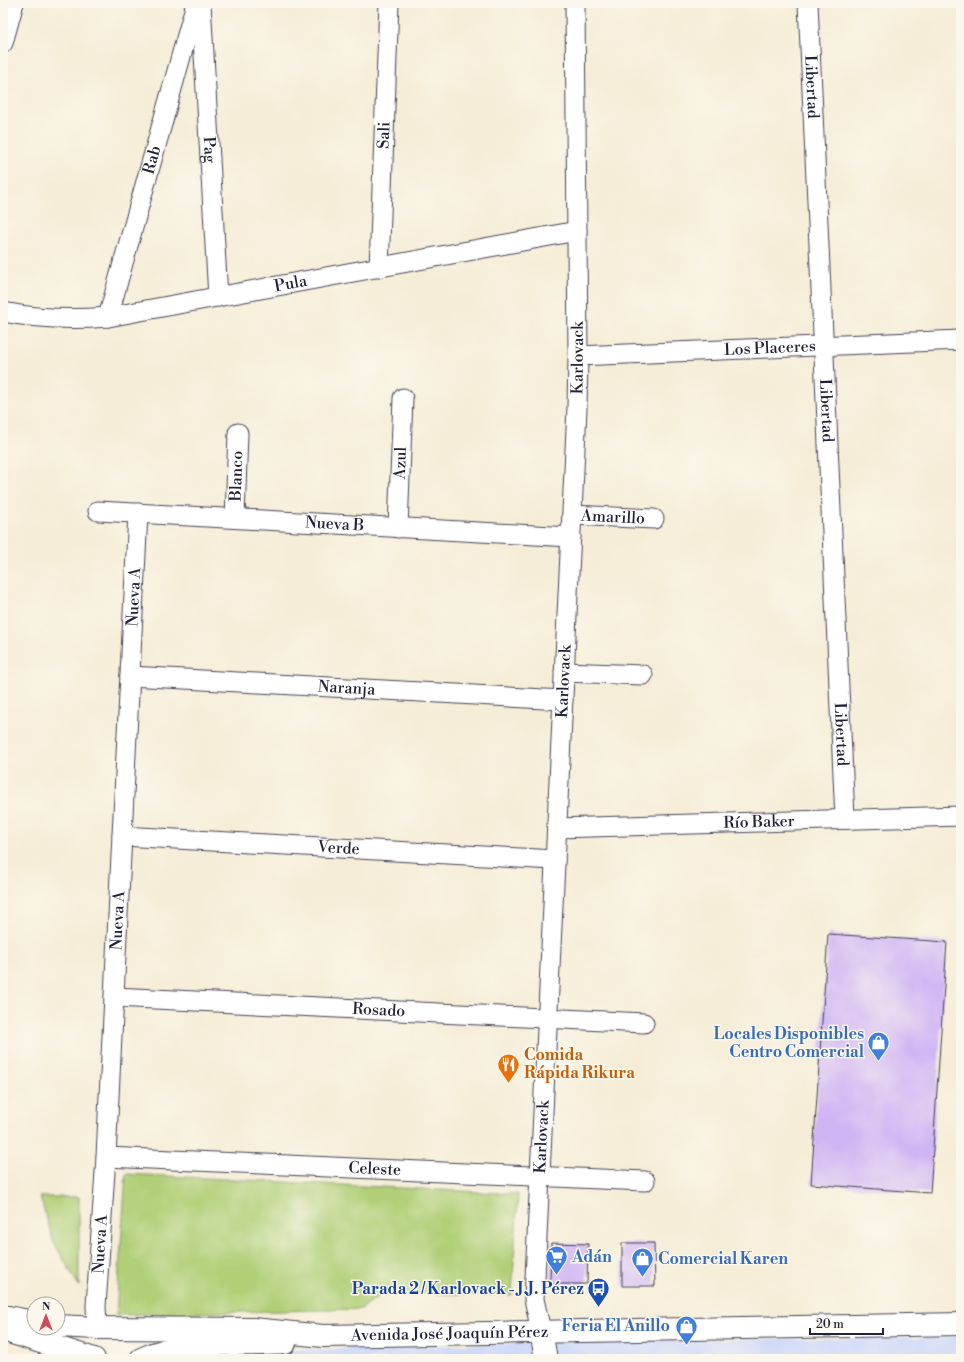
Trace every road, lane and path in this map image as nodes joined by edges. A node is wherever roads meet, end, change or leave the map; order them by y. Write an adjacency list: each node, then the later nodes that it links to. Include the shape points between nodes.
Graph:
1 (14, 3): 7 (street)
2 (196, 3): 12 (street, Rab)
3 (201, 3): 10 (street, Pag)
4 (389, 3): 9 (street, Sali)
5 (575, 3): 8 (street, Karlovack)
6 (808, 3): 14 (street, Libertad)
7 (3, 43)
8 (577, 231): 9 (street, Pula); 15 (street, Karlovack)
9 (379, 268): 10 (street, Pula)
10 (218, 297): 12 (street, Pula)
11 (3, 312): 12 (street, Pula, via 48,318)
12 (108, 317)
13 (961, 340): 14 (street, Los Placeres)
14 (823, 346): 15 (street, Los Placeres); 30 (street, Libertad)
15 (578, 356): 20 (street, Karlovack)
16 (403, 398): 23 (street, Azul)
17 (238, 433): 21 (street, Blanco)
18 (98, 511): 19 (street, Nueva B)
19 (138, 513): 21 (street, Nueva B); 27 (street, Nueva A)
20 (572, 515): 22 (street, Amarillo); 24 (street, Karlovack)
21 (235, 518): 23 (street, Nueva B)
22 (654, 519)
23 (398, 528): 24 (street, Nueva B)
24 (571, 538): 25 (street, Karlovack)
25 (564, 672): 26 (street); 28 (street, Karlovack)
26 (643, 675)
27 (130, 676): 28 (street, Naranja); 32 (street, Nueva A)
28 (563, 700): 31 (street, Karlovack)
29 (961, 816): 30 (street, Río Baker)
30 (845, 819): 31 (street, Río Baker)
31 (557, 828): 33 (street, Karlovack)
32 (122, 836): 33 (street, Verde); 34 (street, Nueva A)
33 (555, 860): 35 (street, Karlovack)
34 (114, 997): 35 (street, Rosado); 37 (street, Nueva A)
35 (547, 1018): 36 (street, Rosado); 38 (street, Karlovack)
36 (644, 1023)
37 (106, 1157): 38 (street, Celeste); 44 (street, Nueva A, via 96,1306)
38 (540, 1176): 39 (street, Celeste); 46 (street, Karlovack, via 534,1299)
39 (645, 1181)
40 (3, 1316): 41 (main road)
41 (26, 1320)
42 (961, 1324): 46 (main road, Avenida José Joaquín Pérez)
43 (66, 1326): 44 (main road, Avenida José Joaquín Pérez)
44 (97, 1328): 47 (main road, Avenida José Joaquín Pérez, via 253,1329)
45 (3, 1330): 48 (main road)
46 (541, 1331): 47 (main road, Avenida José Joaquín Pérez); 50 (main road, Karlovack)
47 (313, 1336): 49 (main road, via 296,1342 178,1347 159,1351)
48 (94, 1359)
49 (141, 1359)
50 (546, 1359)

